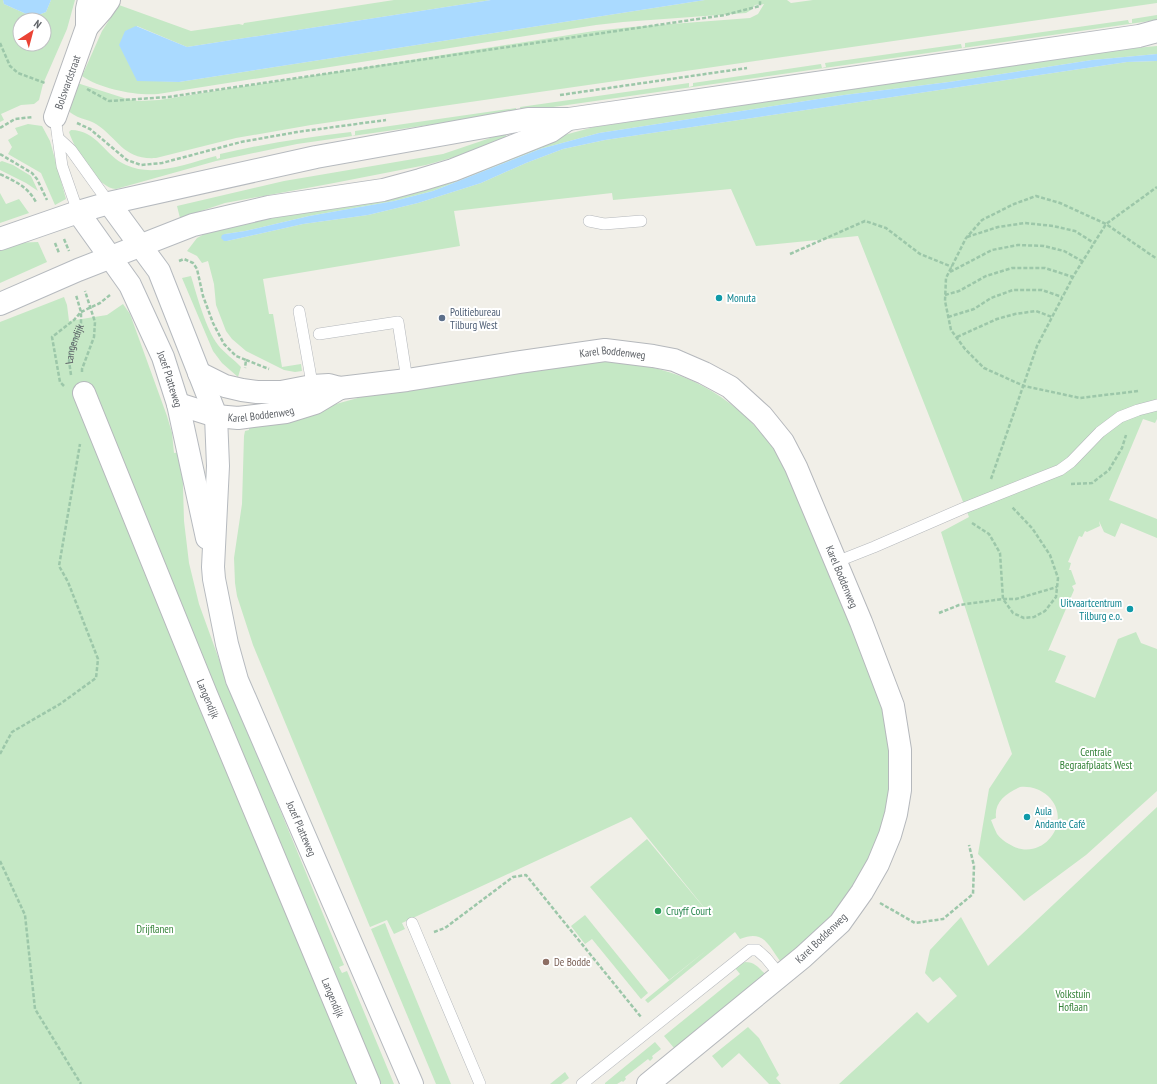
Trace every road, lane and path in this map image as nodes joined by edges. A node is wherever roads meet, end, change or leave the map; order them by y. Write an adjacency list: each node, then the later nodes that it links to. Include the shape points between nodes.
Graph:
1 (89, 0): 4 (street, Bolswardstraat)
2 (109, 0): 4 (street, Bolswardstraat)
3 (760, 0): 8 (path, via 760,6 725,15 168,97 109,101)
4 (87, 27): 8 (street, Bolswardstraat)
5 (1151, 34): 11 (street)
6 (0, 43): 8 (path, via 10,66 18,73 30,78)
7 (748, 68): 9 (path)
8 (66, 84): 13 (street, Bolswardstraat)
9 (558, 95)
10 (392, 119): 13 (path, via 241,142 162,163 141,165 127,160 90,129 72,121)
11 (569, 119): 15 (street, via 528,119 316,157); 23 (street, via 551,131 454,170 383,190 269,207 193,225)
12 (0, 128): 13 (path, via 15,119 36,116)
13 (56, 128): 15 (lane); 16 (lane, Bolswardstraat, via 62,166)
14 (1157, 187): 19 (path)
15 (109, 203): 16 (street); 23 (street, Jozef Platteweg)
16 (78, 212): 21 (street); 25 (street, Jozef Platteweg)
17 (589, 221): 18 (lane, via 604,224)
18 (641, 221)
19 (1106, 224): 20 (path, via 1060,203 1036,196 982,220); 22 (path); 26 (path)
20 (966, 238): 22 (path, via 998,227 1025,223 1075,231); 28 (path)
21 (0, 239)
22 (1094, 242): 27 (path)
23 (141, 246): 25 (street); 29 (street, Jozef Platteweg)
24 (790, 254): 28 (path, via 865,221 886,228 920,254)
25 (110, 258): 34 (street); 47 (street, Jozef Platteweg, via 130,285 163,357)
26 (1157, 259)
27 (1082, 262): 30 (path, via 1064,251 1044,246 1018,245 992,250); 31 (path)
28 (952, 267): 30 (path)
29 (159, 271): 40 (street, Jozef Platteweg); 44 (path, via 184,259 194,263 213,323 224,344 236,356 246,360)
30 (950, 272): 32 (path, via 946,278)
31 (1073, 277): 32 (path, via 1045,268 1012,268 986,276 959,291); 33 (path)
32 (945, 295): 36 (path)
33 (1062, 297): 36 (path, via 1042,290 1014,290 990,298 974,309); 37 (path)
34 (0, 304)
35 (299, 311): 46 (lane)
36 (948, 317): 39 (path)
37 (1052, 317): 39 (path, via 1036,311 1015,314); 42 (path, via 1037,346)
38 (319, 334): 41 (lane, via 398,322)
39 (957, 337): 42 (path, via 984,368)
40 (199, 373): 44 (street, Karel Boddenweg, via 225,386); 49 (street, Jozef Platteweg)
41 (407, 380): 46 (street, Karel Boddenweg, via 340,388); 56 (street, Karel Boddenweg, via 605,350 674,360 730,387 762,416 783,442)
42 (1024, 386): 45 (path, via 1080,398); 54 (path)
43 (75, 390): 43 (path, Langendijk, via 69,361 71,348 81,323 81,312 52,337 60,382); 70 (street, Langendijk, via 210,702)
44 (242, 390): 46 (street, Karel Boddenweg)
45 (1142, 390)
46 (314, 394): 49 (street, Karel Boddenweg, via 286,412 238,418)
47 (178, 404): 49 (street, Karel Boddenweg); 57 (street, Jozef Platteweg)
48 (1157, 405): 50 (lane)
49 (216, 416): 57 (street, Jozef Platteweg, via 218,466)
50 (1120, 416): 52 (lane, via 1100,432 1072,462); 52 (path, via 1126,435 1122,448 1109,470 1092,483 1065,484)
51 (80, 440): 61 (path, via 59,566 68,582 98,659 96,678 60,704 12,732)
52 (1047, 476): 53 (lane)
53 (999, 494): 54 (lane); 58 (path, via 1032,528 1050,555 1058,578)
54 (984, 500): 55 (lane)
55 (948, 515): 56 (lane); 59 (path, via 971,523 989,534 1000,553)
56 (836, 562): 64 (street, Karel Boddenweg, via 893,706 900,750 900,790 896,814 878,864)
57 (213, 567): 71 (street, Jozef Platteweg, via 227,644 237,680)
58 (1057, 588): 59 (path, via 1016,599); 59 (path, via 1056,598 1046,611 1034,617 1024,618 1013,613)
59 (1003, 599): 60 (path, via 959,605)
60 (939, 613)
61 (0, 754)
62 (969, 845): 64 (path, via 974,866 973,894 943,919 915,923)
63 (0, 861): 69 (path, via 25,915 35,1009)
64 (862, 892): 67 (street, Karel Boddenweg, via 840,923)
65 (412, 922): 66 (lane)
66 (419, 938): 68 (path, via 445,928 513,877 526,875); 72 (lane)
67 (780, 975): 68 (lane, via 757,950 750,950); 74 (street, Karel Boddenweg)
68 (651, 1029): 73 (lane)
69 (81, 1084)
70 (369, 1084)
71 (412, 1084)
72 (480, 1084)
73 (582, 1084)
74 (648, 1084)

